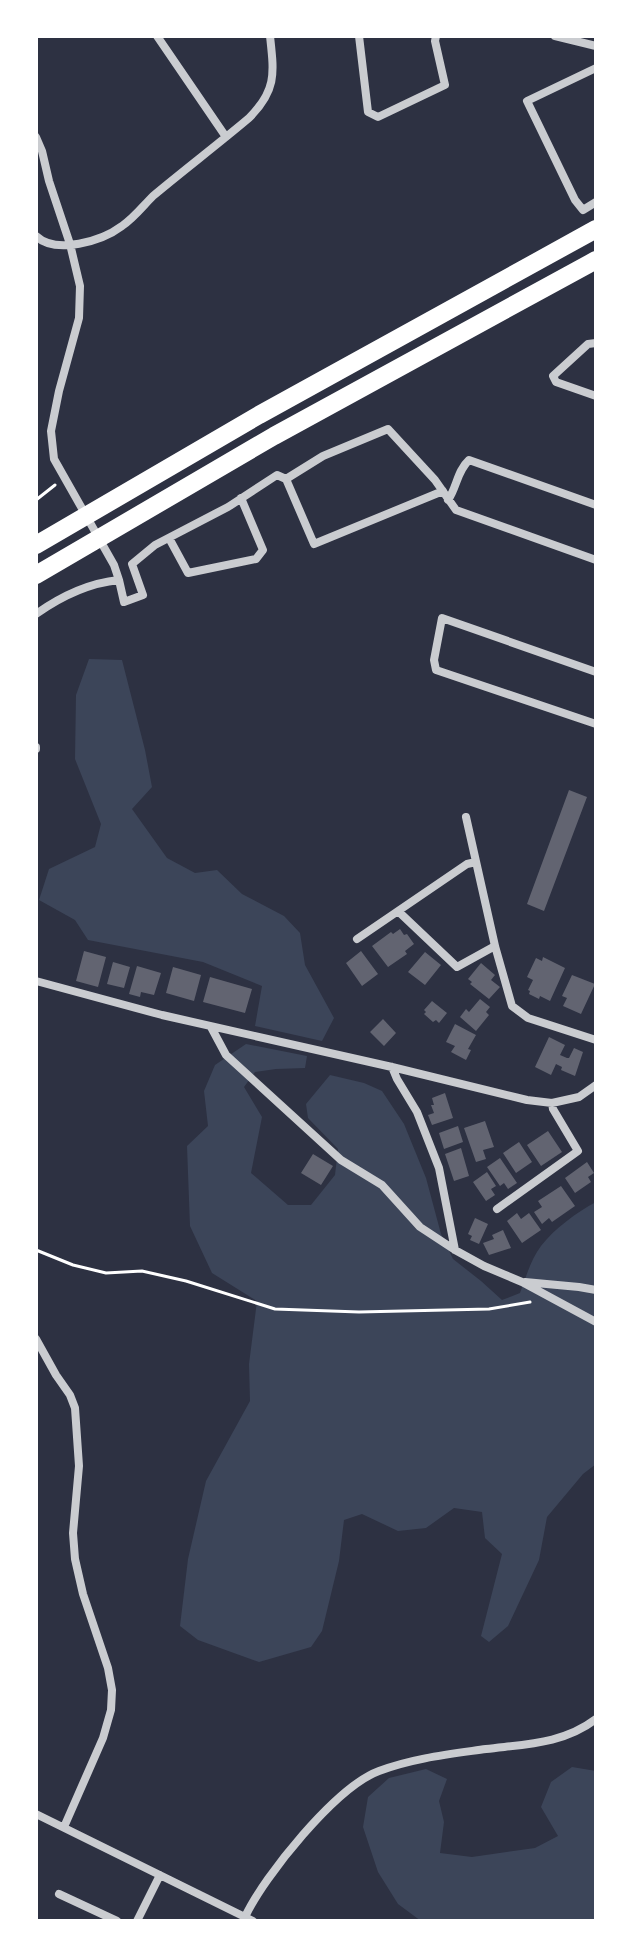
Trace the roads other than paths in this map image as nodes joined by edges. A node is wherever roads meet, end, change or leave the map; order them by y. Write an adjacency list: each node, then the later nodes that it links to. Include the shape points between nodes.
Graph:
1 (157, 36): 9 (street)
2 (270, 36): 9 (street, via 270,90 260,107)
3 (359, 36): 4 (street, via 368,112 378,117 445,85)
4 (436, 36)
5 (555, 36): 6 (street)
6 (596, 46)
7 (596, 68): 10 (street, via 527,101 575,200 583,210)
8 (36, 137): 13 (street)
9 (226, 137): 13 (street, via 122,227)
10 (596, 202)
11 (596, 229): 23 (highway)
12 (38, 241): 13 (street)
13 (70, 244): 26 (street, via 80,286 79,318 51,431 54,459)
14 (596, 260): 25 (highway, via 274,436)
15 (596, 343): 16 (street, via 588,344 553,376 556,382)
16 (596, 396)
17 (286, 479): 18 (street, via 323,456 388,429); 18 (street, via 314,544); 19 (street, via 277,475)
18 (443, 491): 20 (street)
19 (241, 498): 22 (street); 22 (street, via 263,550 256,559 188,573)
20 (448, 500): 21 (street, via 460,468 469,460); 24 (street, via 456,510)
21 (596, 505)
22 (169, 538): 26 (street, via 132,564 143,595 124,602)
23 (36, 545)
24 (596, 560)
25 (36, 575)
26 (119, 580): 27 (street, via 59,597)
27 (36, 614)
28 (596, 672): 29 (street, via 442,618 436,670)
29 (596, 724)
30 (466, 817): 31 (street)
31 (476, 862): 32 (street); 34 (street)
32 (399, 912): 33 (street); 34 (street, via 457,967)
33 (357, 939)
34 (495, 946): 37 (street, via 512,1006 528,1018)
35 (36, 981): 36 (street)
36 (211, 1027): 38 (street); 42 (street, via 226,1055 341,1160 382,1185 420,1227)
37 (596, 1040)
38 (392, 1067): 40 (street); 42 (street, via 439,1168)
39 (596, 1085): 40 (street, via 579,1097)
40 (552, 1103): 41 (street, via 578,1151)
41 (497, 1209)
42 (455, 1250): 43 (street)
43 (522, 1282): 44 (street); 45 (street)
44 (596, 1290)
45 (596, 1322)
46 (36, 1339): 49 (street, via 75,1408 75,1559 112,1690 103,1738)
47 (596, 1719): 52 (street, via 552,1740 412,1761 363,1779 330,1805 271,1876 253,1900)
48 (36, 1814): 49 (street)
49 (64, 1827): 50 (street)
50 (160, 1875): 52 (street); 54 (street)
51 (59, 1894): 53 (street)
52 (249, 1919)
53 (117, 1921)
54 (137, 1921)

